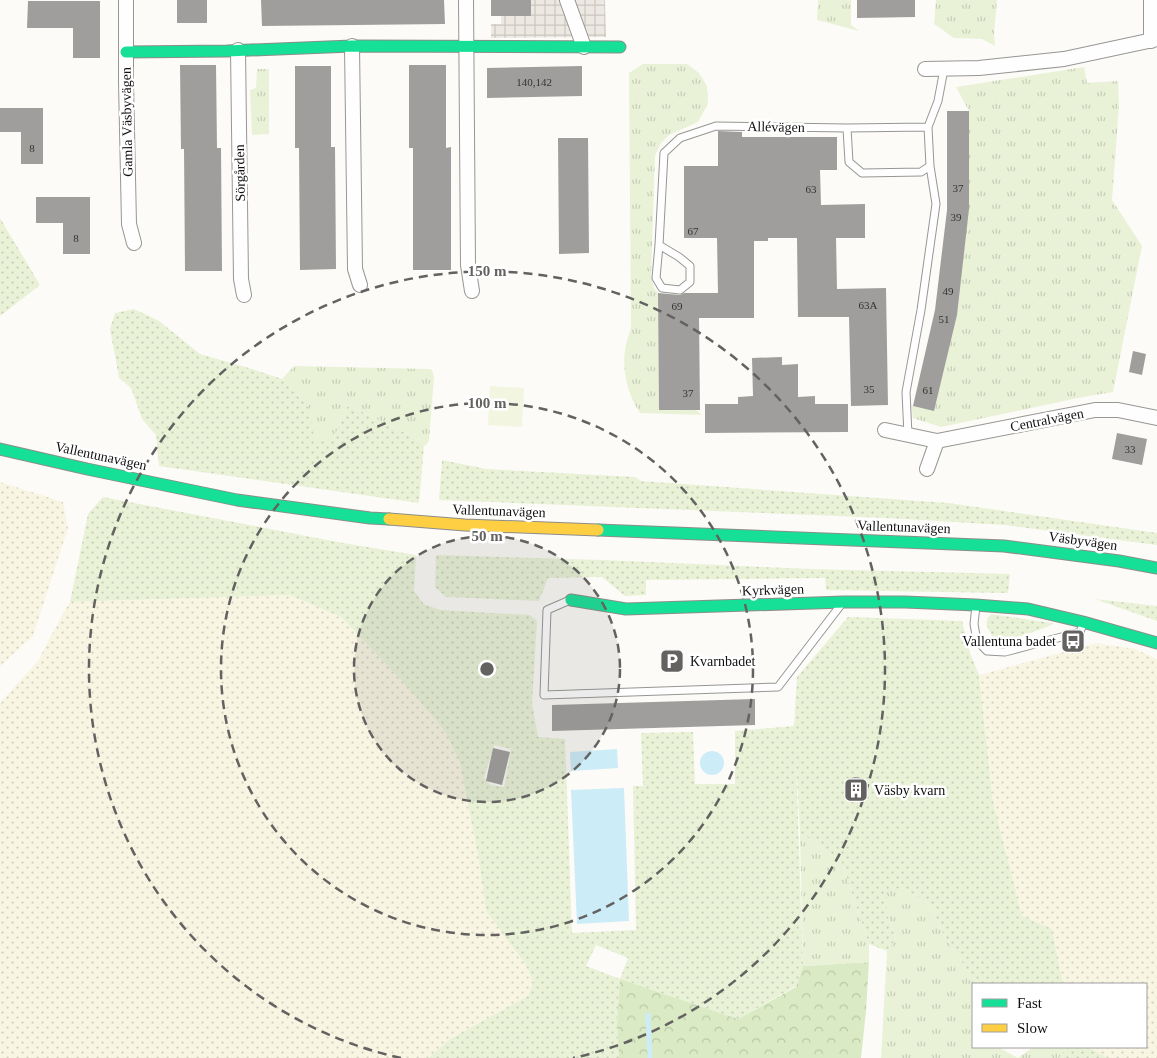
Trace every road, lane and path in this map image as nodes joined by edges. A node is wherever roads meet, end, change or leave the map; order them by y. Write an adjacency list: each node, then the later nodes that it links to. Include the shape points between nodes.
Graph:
1 (126, 0): 11 (street, Gamla Väsbyvägen)
2 (466, 0): 7 (street)
3 (567, 0): 8 (street)
4 (1151, 0): 5 (street)
5 (1155, 42): 13 (street, via 1064,59)
6 (352, 46): 7 (main road); 10 (main road); 19 (street, via 354,268)
7 (467, 46): 8 (main road); 20 (street, via 468,265)
8 (584, 46): 9 (main road)
9 (620, 47)
10 (238, 50): 11 (main road); 21 (street, Sörgården, via 241,279)
11 (126, 52): 17 (street, Gamla Väsbyvägen, via 129,224)
12 (925, 69): 13 (street)
13 (944, 69): 14 (lane, via 938,102)
14 (928, 127): 15 (lane, Allévägen); 16 (lane)
15 (846, 128): 16 (lane, via 849,162 862,173 921,172); 18 (lane, Allévägen, via 716,126 680,138 664,153)
16 (930, 166): 24 (lane, via 936,204 906,392)
17 (134, 243)
18 (660, 245): 18 (lane, Allévägen, via 690,266 690,282 680,290 662,288 656,278)
19 (360, 285)
20 (472, 291)
21 (244, 295)
22 (1157, 418): 25 (street, Centralvägen, via 1118,410 1095,410)
23 (885, 430): 24 (street, Centralvägen)
24 (908, 435): 25 (street, Centralvägen)
25 (937, 442): 27 (street)
26 (0, 449): 28 (main road, Vallentunavägen, via 236,500 370,518 465,525)
27 (927, 469)
28 (1004, 546): 29 (main road, Väsbyvägen)
29 (1157, 568)
30 (572, 600): 31 (main road, Kyrkvägen, via 626,609); 31 (lane, via 548,610 544,695 778,687)
31 (844, 602): 32 (main road, Kyrkvägen)
32 (976, 605): 33 (main road, Kyrkvägen, via 1028,609); 33 (lane, via 974,624 977,641 987,651 1005,652 1080,632)
33 (1083, 622): 34 (main road, Kyrkvägen)
34 (1157, 643)

